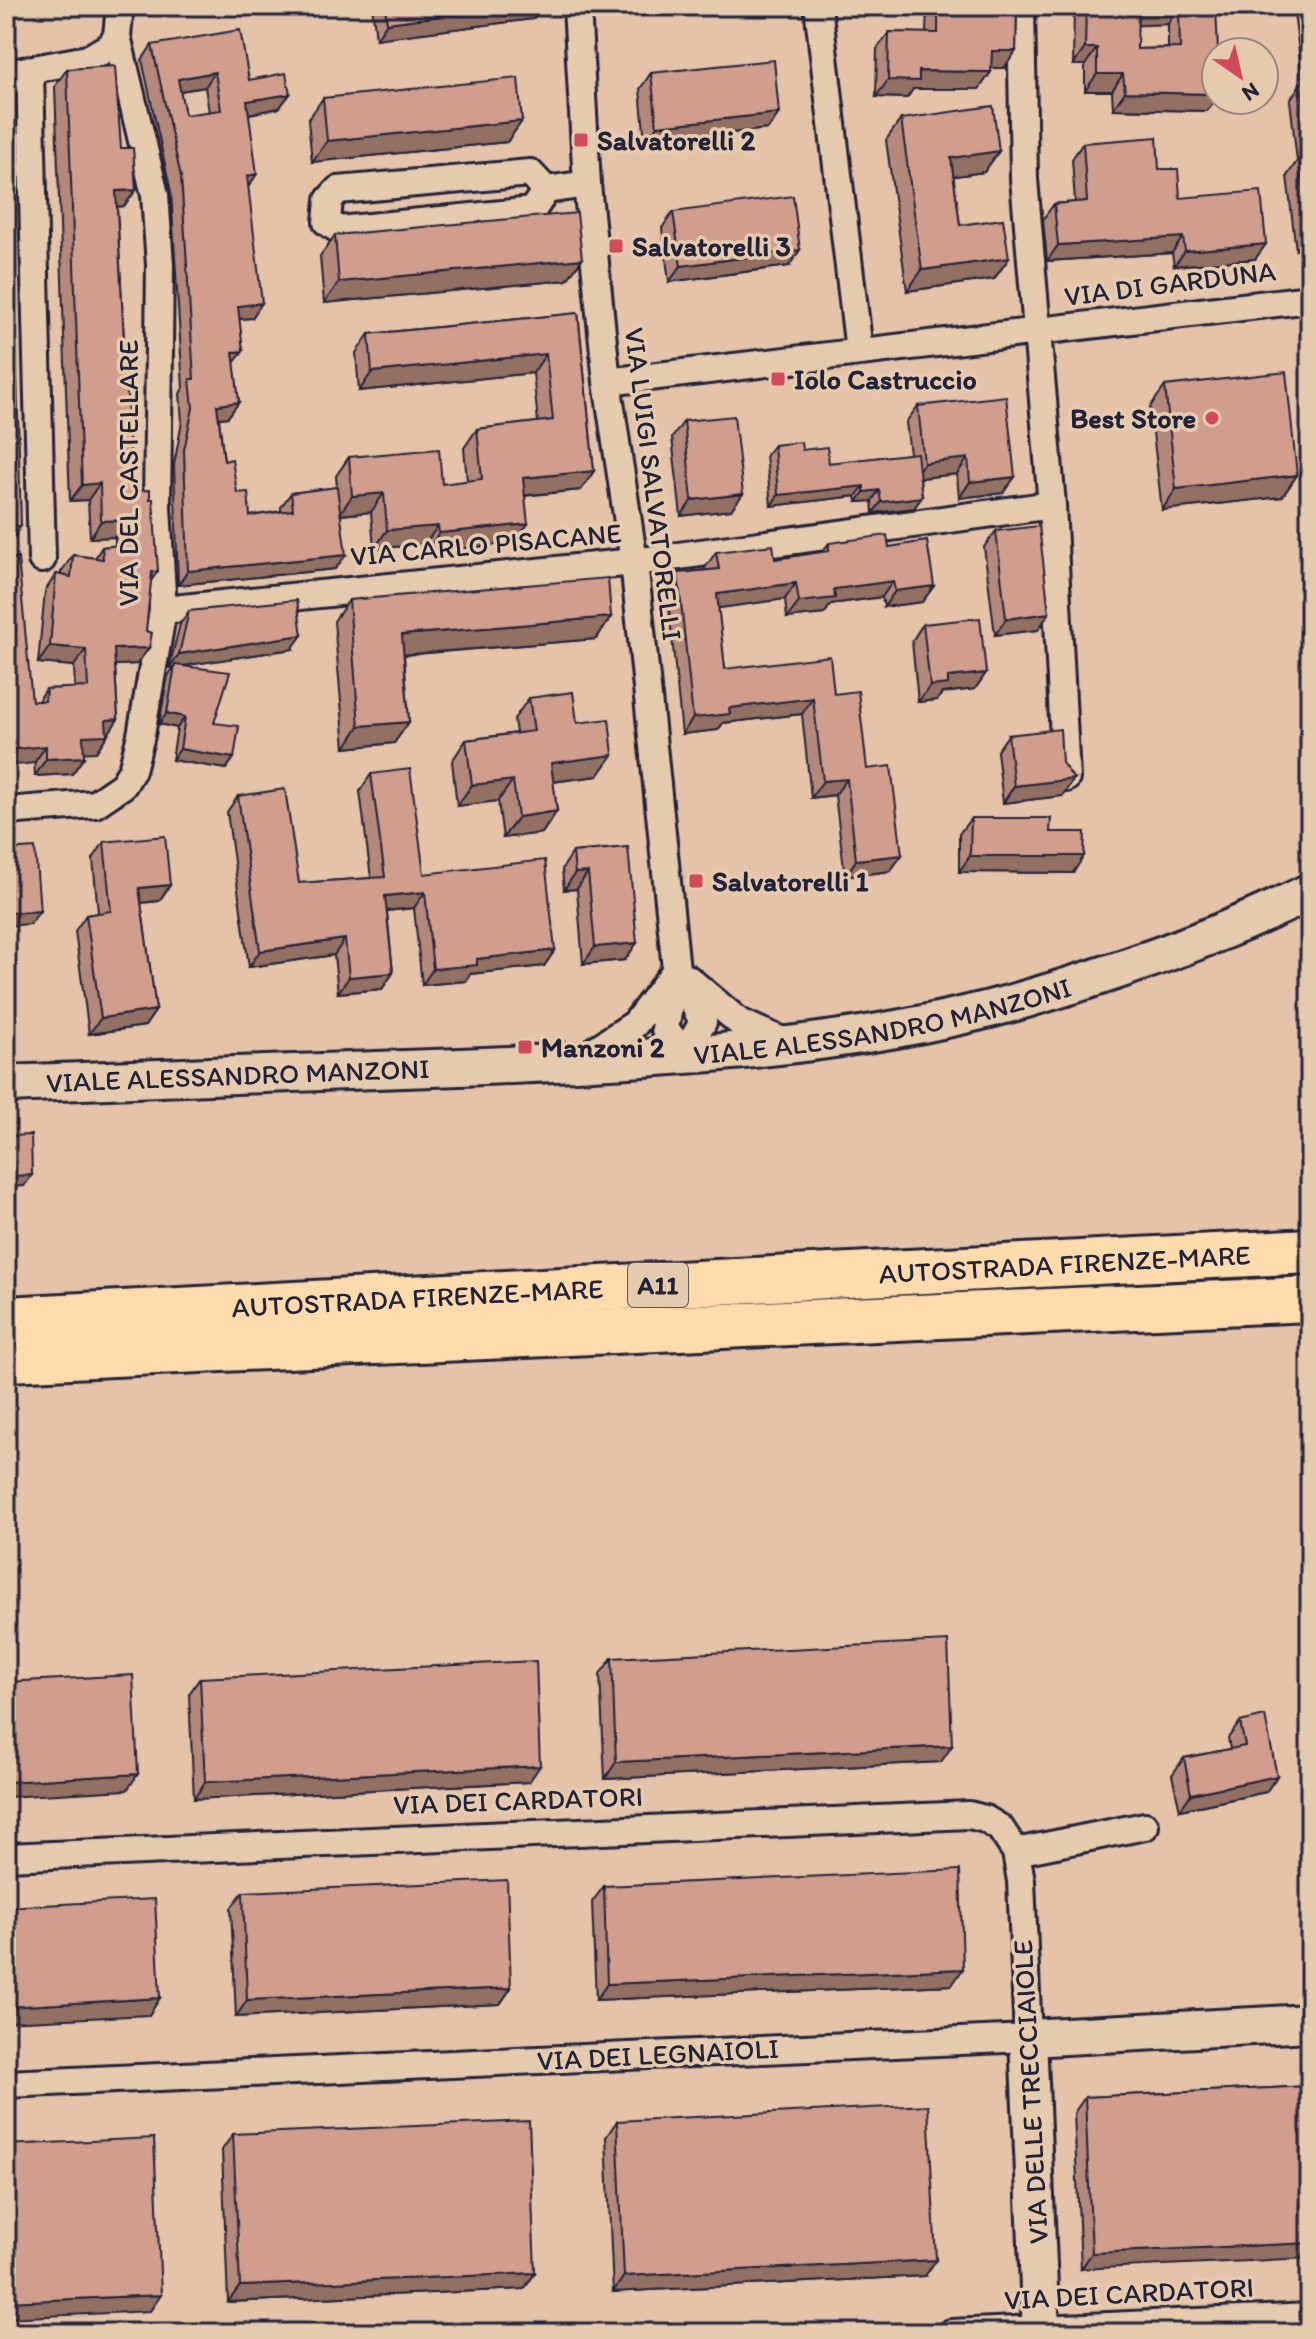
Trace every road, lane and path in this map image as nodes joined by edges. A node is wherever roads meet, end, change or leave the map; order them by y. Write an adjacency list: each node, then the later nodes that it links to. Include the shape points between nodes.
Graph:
1 (120, 6): 5 (street, VIA DEL CASTELLARE)
2 (577, 6): 8 (street, VIA LUIGI SALVATORELLI)
3 (818, 6): 13 (street)
4 (1021, 6): 12 (street, via 1024,179)
5 (117, 36): 6 (street, via 88,59); 18 (street, VIA DEL CASTELLARE, via 156,209 157,507)
6 (18, 73): 16 (street)
7 (439, 180): 9 (street, via 530,173); 10 (street); 10 (street, via 338,190 329,200 327,222 339,230)
8 (587, 184): 9 (street); 14 (street, VIA LUIGI SALVATORELLI)
9 (546, 190): 10 (street, via 532,211)
10 (440, 220)
11 (1310, 299): 12 (street, VIA DI GARDUNA)
12 (1038, 330): 13 (street, VIA DI GARDUNA); 15 (street)
13 (859, 351): 14 (street, VIA DI GARDUNA)
14 (607, 382): 17 (street, VIA LUIGI SALVATORELLI)
15 (1052, 505): 17 (street, VIA CARLO PISACANE); 19 (street)
16 (42, 559)
17 (634, 562): 18 (street, VIA CARLO PISACANE); 22 (street, VIA LUIGI SALVATORELLI)
18 (163, 610): 20 (street, VIA DEL CASTELLARE, via 141,735 123,785 95,804)
19 (1066, 778)
20 (6, 811)
21 (1310, 892): 23 (street, VIALE ALESSANDRO MANZONI, via 1161,955 1014,1002)
22 (676, 969): 23 (street, via 739,1022); 24 (street, VIA LUIGI SALVATORELLI, via 665,1029); 25 (street, via 635,1024)
23 (787, 1043): 24 (street, VIALE ALESSANDRO MANZONI)
24 (685, 1053): 25 (street, VIALE ALESSANDRO MANZONI)
25 (577, 1062): 26 (street, VIALE ALESSANDRO MANZONI)
26 (6, 1084)
27 (1310, 1251): 29 (highway, AUTOSTRADA FIRENZE-MARE / A11)
28 (1310, 1299): 30 (highway, AUTOSTRADA FIRENZE-MARE / A11)
29 (6, 1319)
30 (6, 1359)
31 (1145, 1826): 32 (street)
32 (1016, 1852): 33 (street, VIA DEI CARDATORI, via 1000,1828 969,1815); 35 (street, VIA DELLE TRECCIAIOLE)
33 (6, 1857)
34 (1310, 2023): 35 (street, VIA DEI LEGNAIOLI)
35 (1028, 2038): 36 (street, VIA DEI LEGNAIOLI); 38 (street, VIA DELLE TRECCIAIOLE)
36 (6, 2084)
37 (1310, 2317): 38 (street, VIA DEI CARDATORI)
38 (1041, 2331): 39 (street, VIA DEI CARDATORI)
39 (951, 2333)

